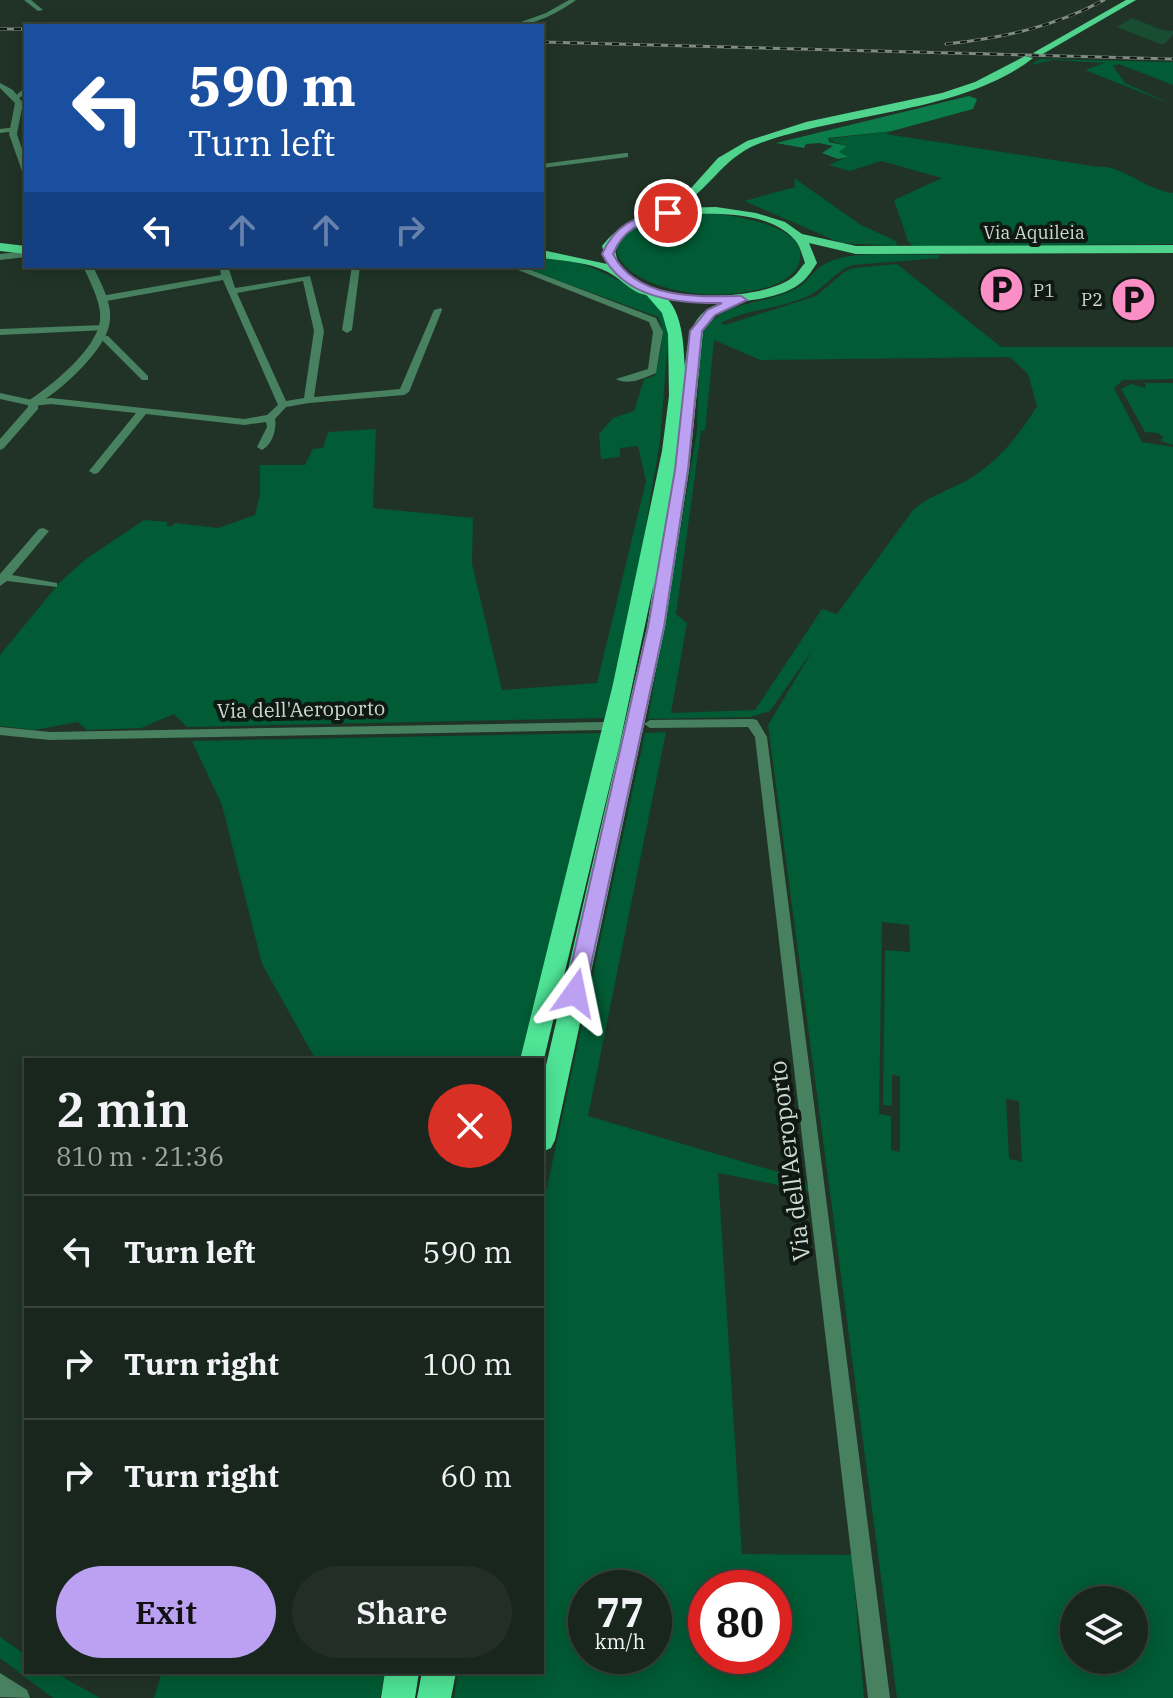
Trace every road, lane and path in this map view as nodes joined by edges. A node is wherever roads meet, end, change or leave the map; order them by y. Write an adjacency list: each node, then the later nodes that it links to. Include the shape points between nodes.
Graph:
1 (27, 0): 4 (street)
2 (573, 0): 5 (street)
3 (1132, 0): 15 (main road, via 997,76 945,95 771,135 731,153)
4 (40, 10)
5 (519, 24)
6 (0, 85): 8 (street)
7 (24, 91): 8 (street)
8 (16, 98): 9 (street)
9 (23, 115): 10 (street)
10 (13, 129): 11 (street); 13 (street)
11 (0, 131)
12 (625, 155): 14 (street)
13 (24, 165)
14 (544, 166)
15 (711, 172): 16 (main road, via 716,195); 17 (main road, via 682,202)
16 (747, 214): 17 (main road, via 695,210); 19 (main road, Via Aquileia)
17 (650, 217): 18 (main road)
18 (616, 235): 23 (main road); 30 (main road, via 607,254)
19 (799, 237): 21 (main road, Via Aquileia, via 834,247); 29 (main road, via 810,256)
20 (1173, 249): 21 (main road, Via Aquileia)
21 (895, 251): 29 (main road, Via Aquileia, via 831,257)
22 (2, 253): 25 (main road)
23 (544, 253)
24 (544, 253): 30 (main road)
25 (24, 254)
26 (89, 268): 34 (street)
27 (356, 268): 37 (street)
28 (517, 268): 41 (street, via 653,320 658,332 653,371)
29 (807, 269): 35 (main road, Via Aquileia, via 790,285)
30 (616, 271): 33 (main road)
31 (225, 272): 32 (street); 34 (street)
32 (232, 291): 43 (street, via 307,278 319,331); 45 (street)
33 (650, 291): 35 (main road, Via Aquileia, via 699,300); 57 (highway, via 671,313 676,339 676,387 663,488)
34 (101, 299): 39 (street)
35 (741, 300): 58 (highway, via 711,312 696,331 656,627)
36 (438, 310): 43 (street, via 404,392)
37 (347, 330)
38 (0, 332): 39 (street)
39 (101, 332): 40 (street); 44 (street, via 49,392)
40 (145, 378)
41 (621, 379)
42 (0, 396): 44 (street)
43 (309, 400): 45 (street)
44 (32, 403): 46 (street); 48 (street)
45 (283, 405): 47 (street)
46 (143, 411): 47 (street, via 244,422); 50 (street)
47 (270, 418): 49 (street, via 272,427)
48 (0, 446)
49 (262, 447)
50 (94, 471)
51 (43, 531): 52 (street)
52 (1, 579): 53 (street)
53 (53, 585)
54 (650, 724): 65 (street, Via dell'Aeroporto, via 737,721 752,723 761,737)
55 (604, 726): 56 (street, Via dell'Aeroporto, via 50,736)
56 (0, 731)
57 (533, 1058)
58 (544, 1131)
59 (402, 1674): 63 (highway)
60 (439, 1674): 64 (highway)
61 (0, 1684): 62 (street)
62 (19, 1698)
63 (398, 1698)
64 (434, 1698)
65 (879, 1698)

